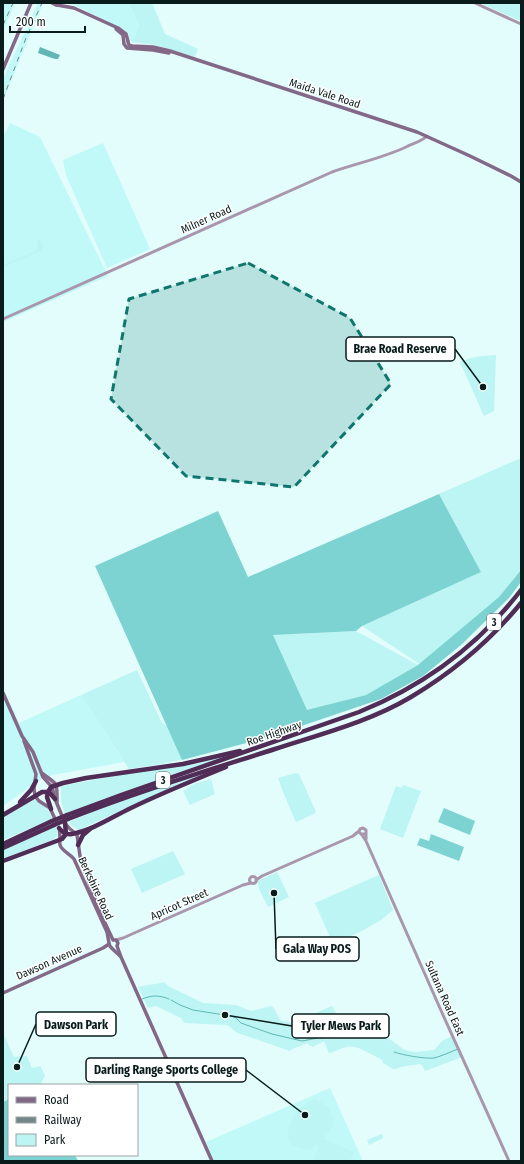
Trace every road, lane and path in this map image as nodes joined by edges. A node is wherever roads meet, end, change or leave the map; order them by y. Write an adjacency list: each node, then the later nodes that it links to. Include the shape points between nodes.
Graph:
1 (31, 3): 10 (main road)
2 (52, 3): 5 (main road, Maida Vale Road)
3 (64, 3): 6 (main road, Maida Vale Road)
4 (475, 3): 7 (street)
5 (59, 4): 6 (main road, Maida Vale Road)
6 (74, 8): 8 (main road, Maida Vale Road)
7 (521, 24)
8 (115, 27): 9 (main road, Maida Vale Road, via 125,32 131,46 160,48); 9 (main road, Maida Vale Road, via 122,35 127,48)
9 (176, 54): 11 (main road, Maida Vale Road)
10 (3, 69)
11 (425, 136): 12 (main road, Maida Vale Road); 13 (street, Milner Road, via 423,140 384,157 332,172)
12 (521, 182)
13 (3, 319)
14 (521, 590): 18 (highway, Roe Highway / 3, via 478,637 422,681 392,698 359,712)
15 (521, 603): 19 (highway, Roe Highway / 3, via 473,653 410,698 344,727)
16 (3, 693): 17 (main road)
17 (24, 738): 20 (main road); 21 (main road, via 44,779)
18 (259, 747): 21 (highway, via 183,764); 29 (highway, Roe Highway / 3, via 121,795)
19 (254, 756): 29 (highway, Roe Highway / 3); 31 (highway, via 169,790)
20 (36, 781): 23 (main road); 26 (highway)
21 (54, 785): 22 (highway); 24 (main road); 25 (main road, via 58,790)
22 (48, 792): 23 (highway); 24 (highway); 27 (highway)
23 (35, 796): 26 (highway); 27 (main road)
24 (55, 799): 25 (main road)
25 (57, 805): 29 (main road)
26 (16, 806): 28 (highway)
27 (51, 809): 32 (main road)
28 (3, 815)
29 (67, 819): 30 (highway, Roe Highway / 3, bridge); 33 (main road, via 69,828); 34 (highway)
30 (53, 823): 36 (highway, Roe Highway / 3); 38 (highway, Roe Highway / 3)
31 (94, 826): 33 (highway); 37 (highway, via 84,834)
32 (59, 828): 34 (highway); 35 (main road)
33 (75, 833): 34 (highway); 37 (main road, Berkshire Road)
34 (66, 834): 35 (highway)
35 (60, 842): 39 (highway, via 50,843); 41 (main road, Berkshire Road, via 75,861)
36 (3, 844)
37 (78, 845): 41 (main road, Berkshire Road, via 90,886)
38 (3, 848)
39 (3, 861)
40 (256, 879): 41 (street, Apricot Street, via 255,882 250,881); 44 (street, Sultana Road East, via 362,833)
41 (113, 944): 42 (main road, Dawson Avenue); 43 (main road, Berkshire Road)
42 (3, 993)
43 (212, 1161)
44 (509, 1161)

